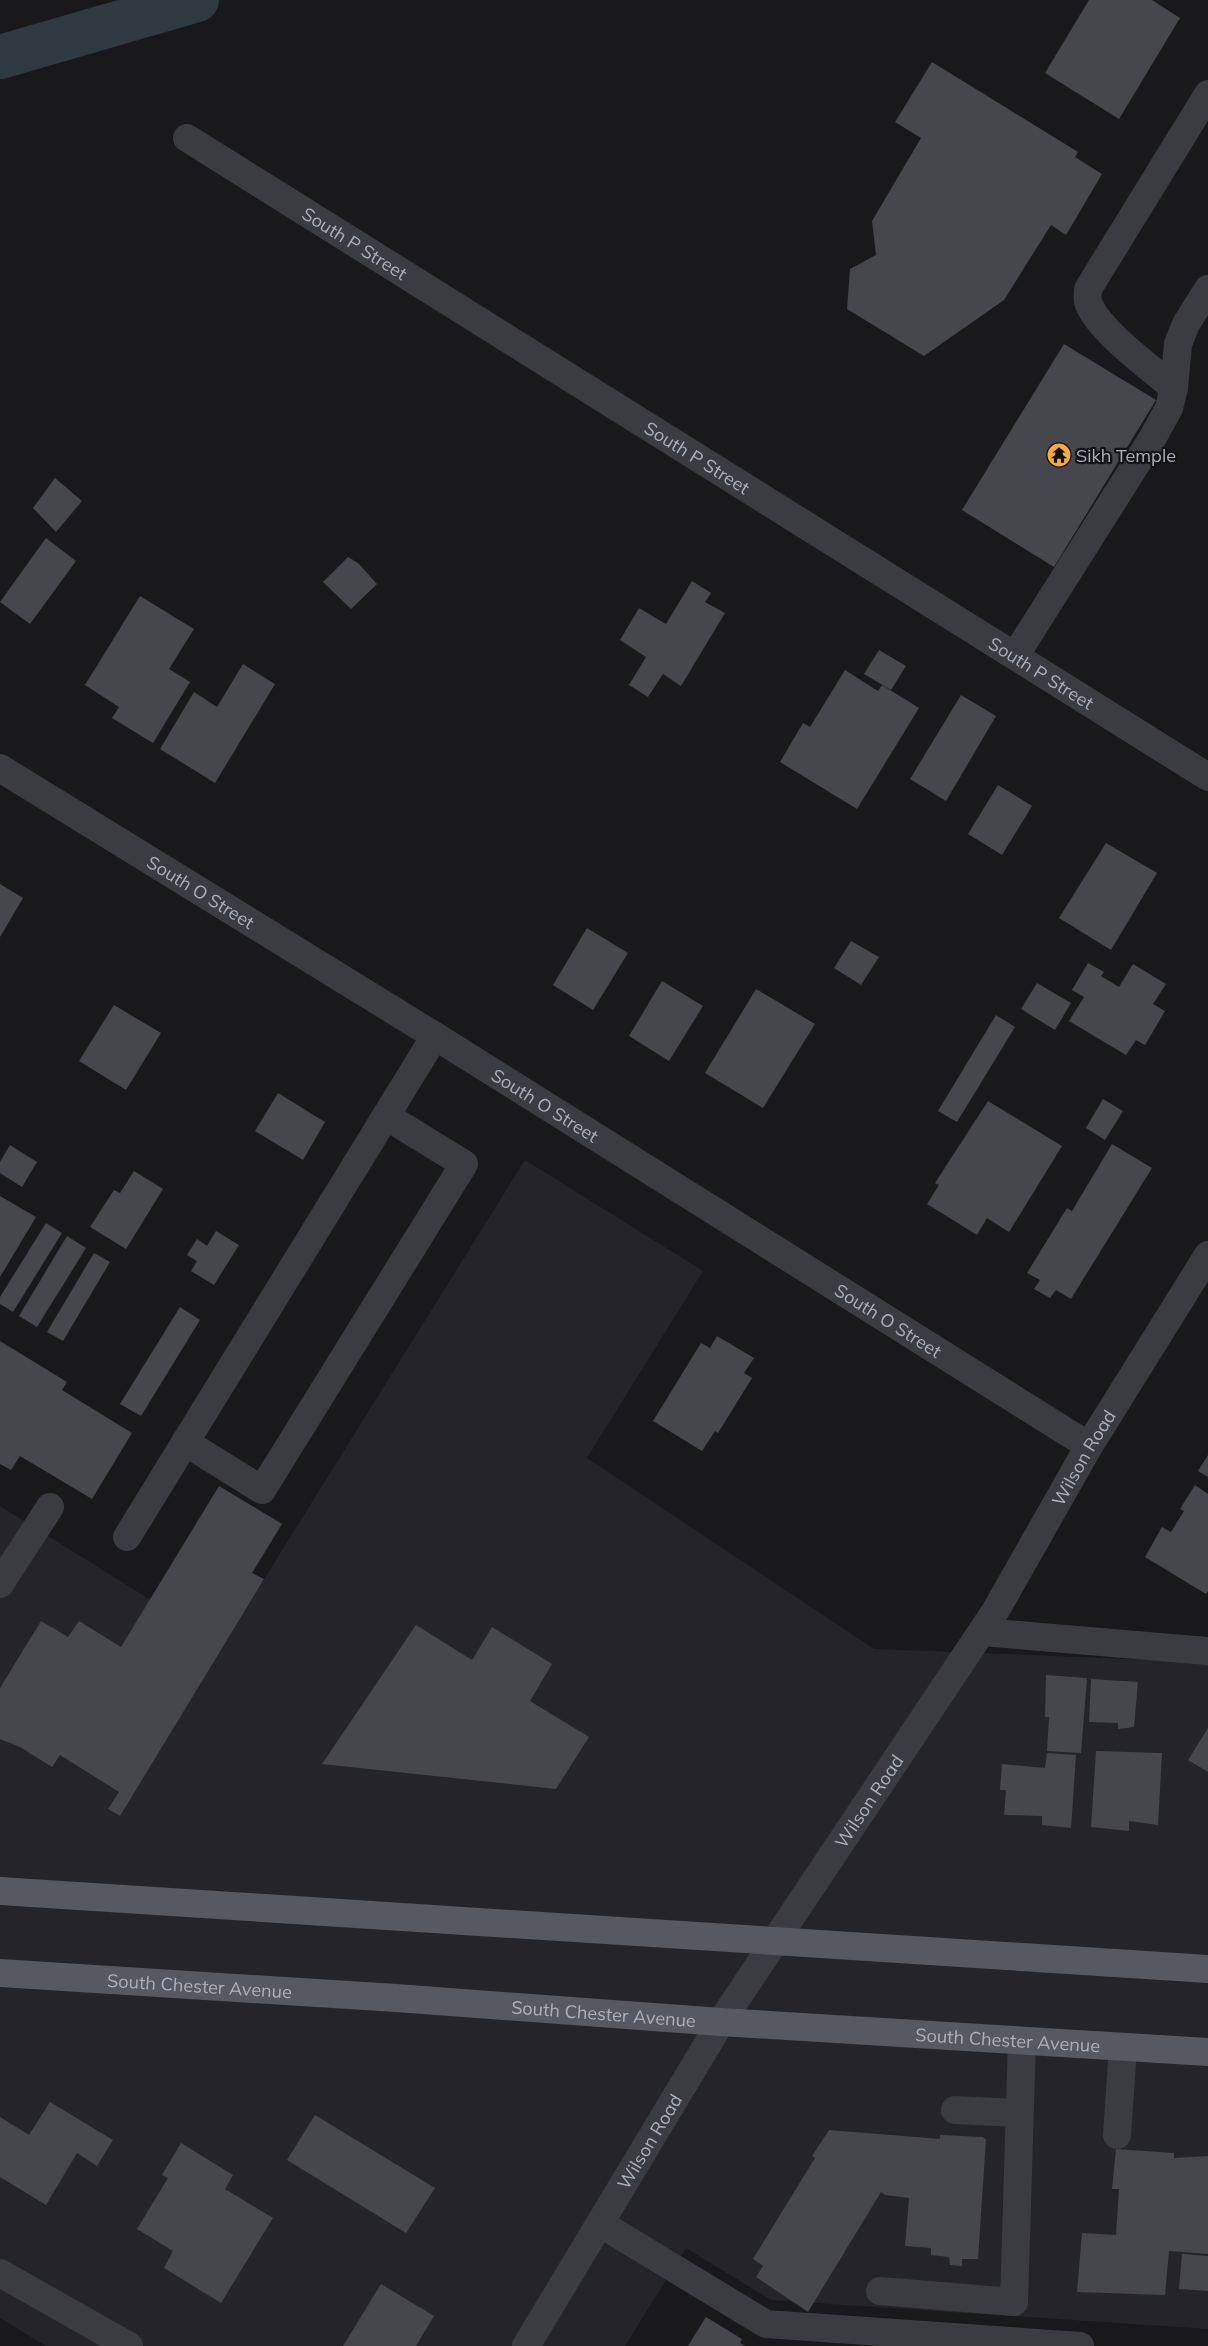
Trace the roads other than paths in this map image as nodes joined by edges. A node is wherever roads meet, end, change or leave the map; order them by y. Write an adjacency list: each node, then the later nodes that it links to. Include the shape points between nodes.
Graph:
1 (1208, 94): 4 (street, via 1088,289 1092,311 1112,336)
2 (187, 138): 5 (street, South P Street)
3 (1208, 289): 4 (street, via 1186,324 1178,344)
4 (1174, 388): 5 (street, via 1169,408 1152,439)
5 (1015, 656): 7 (street, South P Street)
6 (0, 768): 8 (street, South O Street)
7 (1208, 777)
8 (435, 1036): 9 (street); 12 (street, South O Street)
9 (386, 1116): 11 (street); 11 (street, via 464,1164 262,1490)
10 (1208, 1255): 12 (street, Wilson Road)
11 (186, 1442): 14 (street)
12 (1089, 1446): 16 (street, Wilson Road)
13 (50, 1507): 15 (street)
14 (127, 1537)
15 (0, 1584)
16 (982, 1632): 17 (street); 19 (street, Wilson Road)
17 (1208, 1651)
18 (0, 1891): 19 (main road)
19 (774, 1941): 20 (main road); 22 (street, Wilson Road)
20 (1208, 1969)
21 (0, 1973): 22 (main road, South Chester Avenue)
22 (721, 2022): 23 (main road, South Chester Avenue); 29 (street, Wilson Road)
23 (1022, 2041): 24 (main road, South Chester Avenue); 27 (street)
24 (1123, 2047): 25 (main road, South Chester Avenue); 28 (street)
25 (1208, 2052)
26 (955, 2110): 27 (street)
27 (1020, 2113): 31 (street, via 1014,2302)
28 (1117, 2135)
29 (601, 2224): 32 (street, via 766,2324); 34 (street, Wilson Road)
30 (0, 2273): 33 (street)
31 (880, 2291)
32 (931, 2341): 35 (street)
33 (129, 2346)
34 (526, 2346)
35 (1080, 2346)

